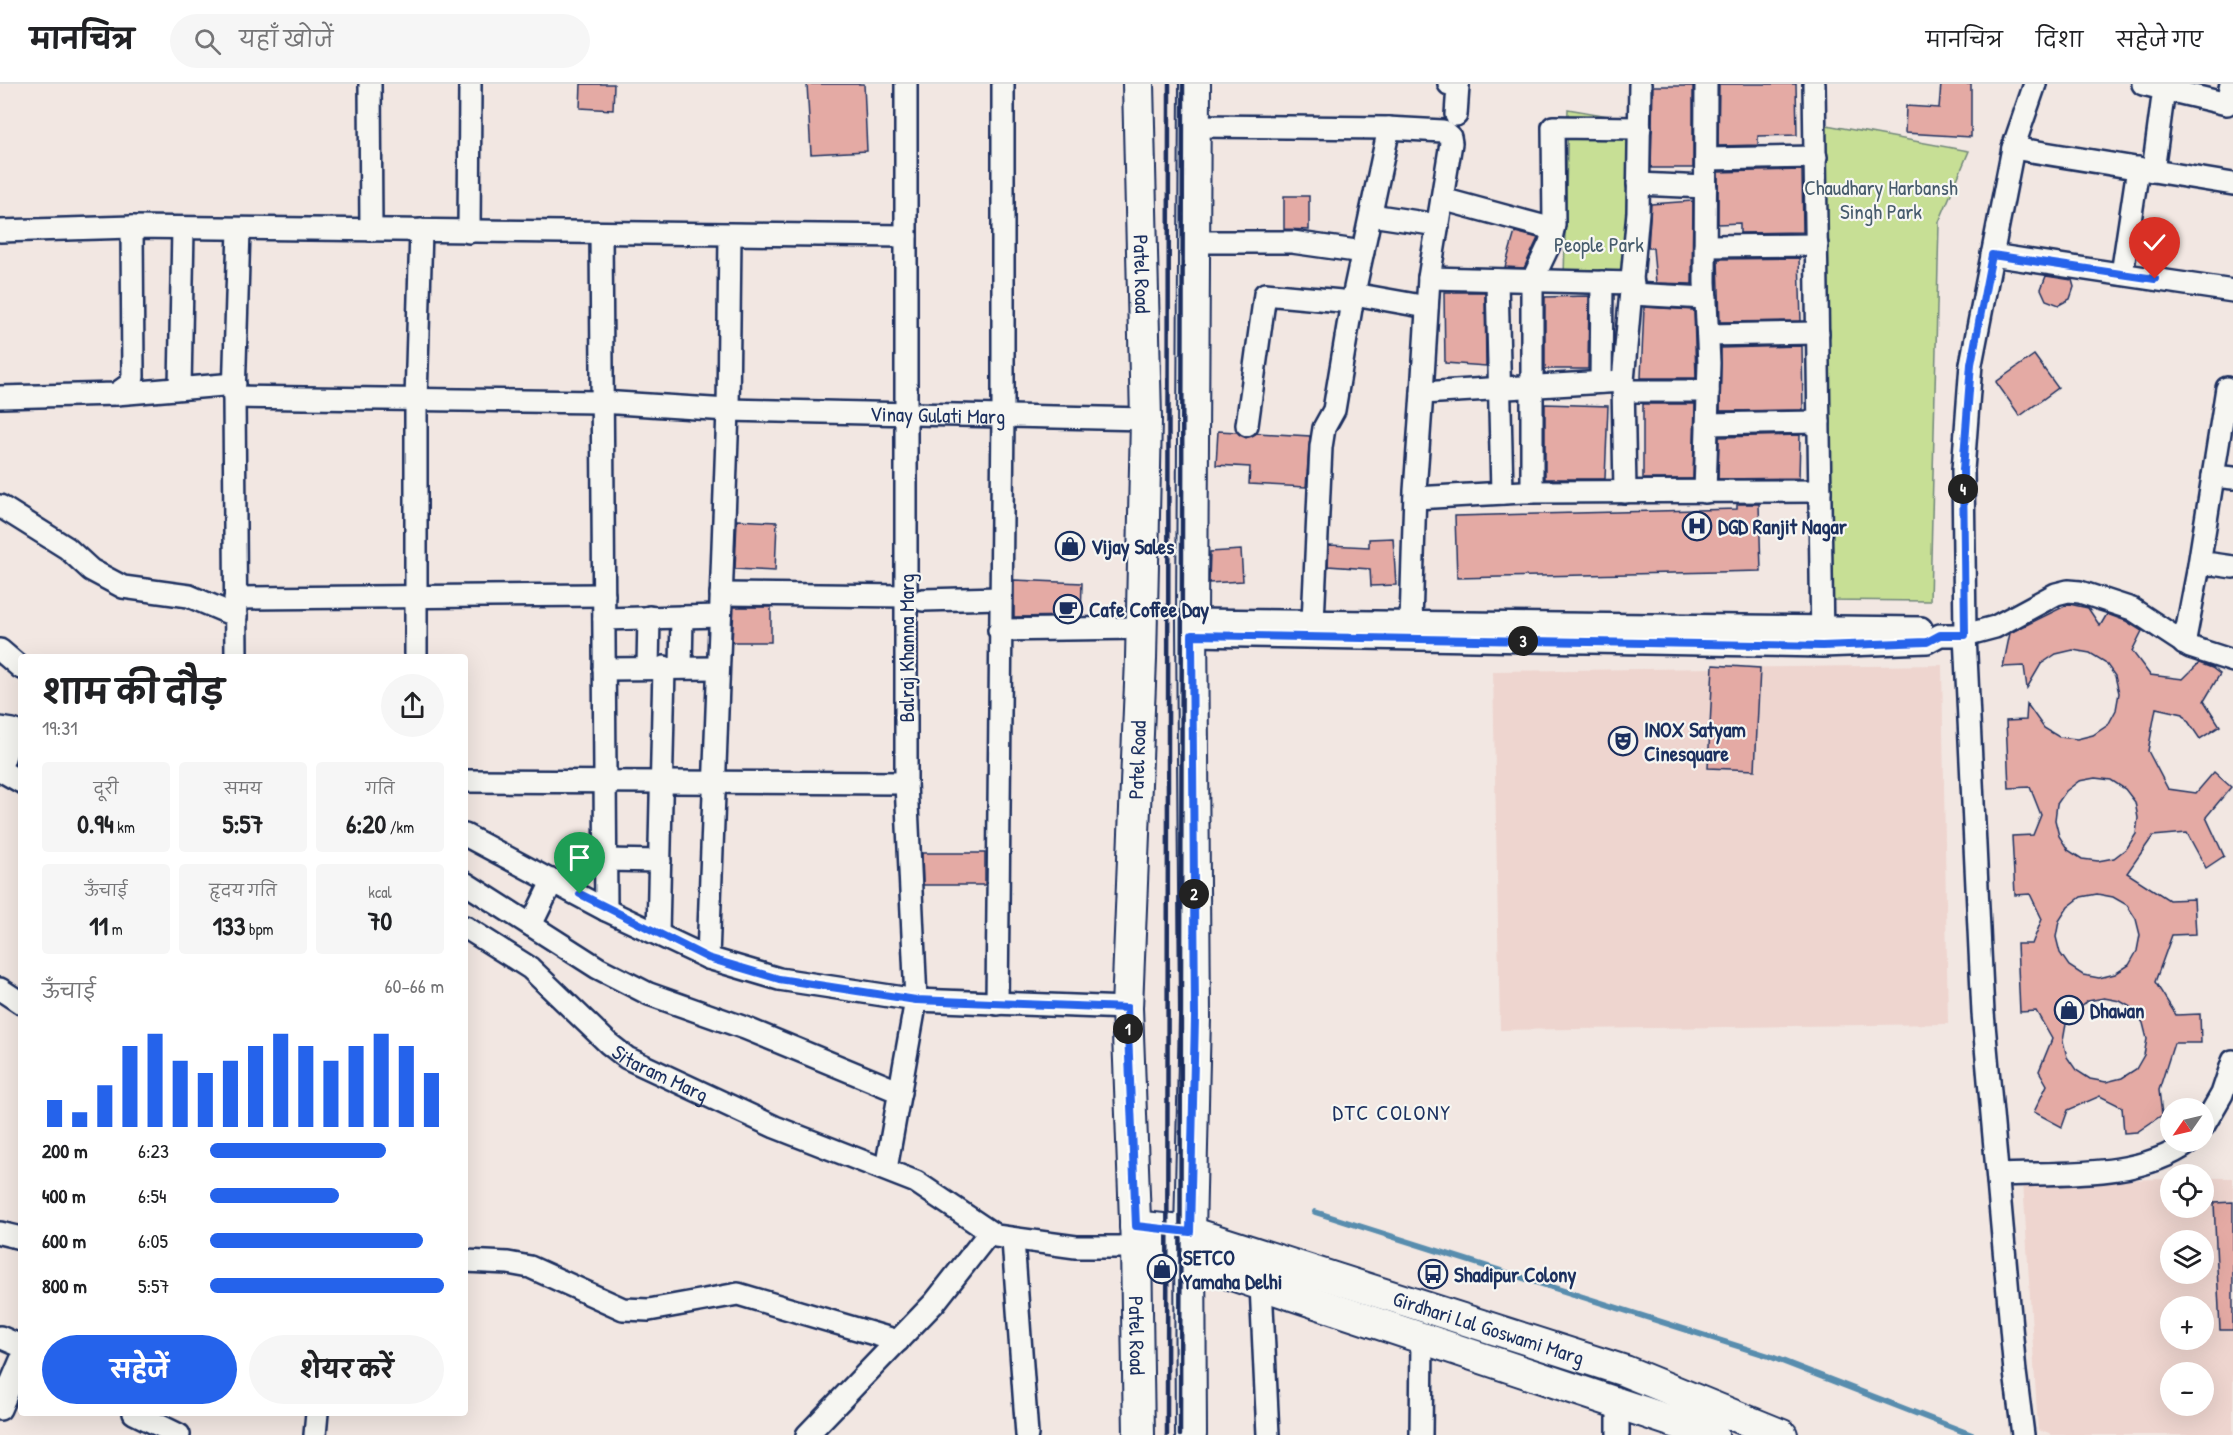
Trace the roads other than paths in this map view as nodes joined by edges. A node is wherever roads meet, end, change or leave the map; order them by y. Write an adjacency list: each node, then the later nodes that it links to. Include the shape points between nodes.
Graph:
1 (370, 84): 33 (street)
2 (470, 84): 36 (street)
3 (906, 84): 39 (street, Balraj Khanna Marg)
4 (1003, 84): 72 (street)
5 (1138, 84): 73 (main road, Patel Road)
6 (1196, 84): 16 (main road)
7 (1449, 84): 15 (street, via 1458,86)
8 (1640, 84): 18 (street)
9 (1706, 84): 21 (street)
10 (1814, 84): 20 (street)
11 (2035, 84): 19 (street)
12 (2231, 84): 14 (street, via 2227,104)
13 (2154, 86): 14 (street); 22 (street)
14 (2186, 89)
15 (1456, 115)
16 (1196, 126): 17 (street); 40 (main road)
17 (1389, 128): 26 (street, via 1443,131 1450,137); 27 (street)
18 (1640, 128): 23 (street); 32 (street, via 1553,127)
19 (2013, 148): 22 (street); 44 (street)
20 (1816, 157): 21 (street); 41 (street)
21 (1706, 159): 25 (street)
22 (2145, 169): 24 (street); 45 (street)
23 (1638, 184): 25 (street); 50 (street)
24 (2233, 184)
25 (1706, 187): 42 (street)
26 (1442, 199): 28 (street); 32 (street)
27 (1371, 215): 28 (street); 43 (street)
28 (1438, 225): 46 (street)
29 (132, 227): 30 (street); 35 (street); 66 (street, via 133,377)
30 (183, 228): 31 (street); 60 (street)
31 (239, 229): 33 (street); 63 (street)
32 (1553, 229): 48 (street)
33 (371, 230): 34 (street)
34 (421, 230): 36 (street); 68 (street)
35 (0, 231)
36 (469, 232): 37 (street)
37 (601, 233): 38 (street); 69 (street)
38 (730, 234): 39 (street); 70 (street)
39 (906, 236): 71 (street, Balraj Khanna Marg)
40 (1194, 243): 43 (street, via 1292,242); 99 (main road)
41 (1817, 245): 42 (street); 55 (street)
42 (1705, 246): 53 (street)
43 (1363, 252): 52 (street)
44 (1992, 255): 45 (street); 102 (street, via 1971,364 1966,423)
45 (2122, 274): 51 (street)
46 (1429, 278): 47 (street); 54 (street)
47 (1497, 280): 48 (street); 61 (street)
48 (1532, 280): 49 (street); 58 (street)
49 (1602, 282): 50 (street); 57 (street)
50 (1633, 289): 53 (street); 59 (street)
51 (2233, 291)
52 (1353, 298): 54 (street); 76 (street, via 1265,294); 97 (street, via 1334,411 1324,428 1321,447)
53 (1706, 298): 56 (street)
54 (1427, 307): 65 (street)
55 (1818, 333): 56 (street); 74 (street)
56 (1708, 336): 64 (street)
57 (1601, 382): 58 (street); 59 (street)
58 (1532, 386): 61 (street); 79 (street)
59 (1624, 386): 64 (street); 80 (street)
60 (180, 388): 63 (street, Vinay Gulati Marg); 66 (street, Vinay Gulati Marg)
61 (1500, 388): 65 (street); 82 (street)
62 (2227, 388): 77 (street)
63 (234, 390): 68 (street, Vinay Gulati Marg); 92 (street)
64 (1708, 391): 75 (street)
65 (1422, 393): 83 (street)
66 (116, 394): 67 (street, Vinay Gulati Marg)
67 (0, 397)
68 (416, 400): 69 (street, Vinay Gulati Marg); 89 (street)
69 (601, 402): 70 (street, Vinay Gulati Marg); 88 (street)
70 (728, 410): 71 (street, Vinay Gulati Marg); 87 (street)
71 (906, 413): 72 (street, Vinay Gulati Marg); 90 (street, Balraj Khanna Marg)
72 (1003, 415): 73 (street, Vinay Gulati Marg); 91 (street)
73 (1146, 419): 100 (main road, Patel Road)
74 (1819, 422): 75 (street); 78 (street)
75 (1707, 424): 81 (street)
76 (1248, 425)
77 (2223, 477): 86 (street)
78 (1820, 491): 81 (street); 103 (street)
79 (1532, 492): 80 (street); 82 (street)
80 (1625, 492): 81 (street)
81 (1705, 492)
82 (1502, 493): 83 (street)
83 (1415, 498): 98 (street)
84 (0, 506): 92 (street, via 68,549 91,570 123,587)
85 (2233, 567): 86 (street, via 2212,564)
86 (2198, 571): 104 (street)
87 (721, 594): 90 (street); 93 (street)
88 (604, 595): 89 (street); 96 (street)
89 (417, 597): 92 (street); 107 (street)
90 (914, 598): 91 (street); 119 (street, Balraj Khanna Marg)
91 (1000, 598): 101 (street)
92 (236, 607): 106 (street)
93 (720, 616): 95 (street); 111 (street)
94 (649, 617): 95 (street); 96 (street); 110 (street)
95 (682, 617): 110 (street)
96 (604, 618): 112 (street)
97 (1313, 622): 98 (street); 99 (street)
98 (1411, 623): 103 (street)
99 (1192, 627): 103 (street); 146 (main road, via 1195,1017)
100 (1142, 628): 101 (street); 134 (main road, Patel Road)
101 (999, 630): 133 (street)
102 (1965, 635): 103 (street, via 1940,635 1923,628); 104 (street, via 2006,623 2068,591 2132,609); 140 (street, via 1983,1013)
103 (1822, 638)
104 (2184, 644): 108 (street)
105 (0, 650): 109 (street)
106 (236, 654)
107 (416, 654)
108 (2233, 661)
109 (18, 665)
110 (664, 667): 111 (street); 112 (street); 116 (street)
111 (718, 668): 118 (street)
112 (604, 669): 115 (street)
113 (11, 730): 114 (street, via 0,770)
114 (18, 780)
115 (605, 780): 116 (street); 117 (street); 121 (street)
116 (662, 780): 118 (street); 122 (street)
117 (468, 781)
118 (714, 781): 119 (street); 129 (street)
119 (906, 783): 131 (street, Balraj Khanna Marg)
120 (468, 837): 123 (street)
121 (606, 860): 122 (street); 125 (street)
122 (660, 861): 128 (street)
123 (552, 880): 125 (street); 126 (street)
124 (468, 885): 126 (street)
125 (606, 910): 128 (street)
126 (531, 925): 136 (street, via 598,968 649,994 745,1028)
127 (468, 929): 139 (street, Sitaram Marg, via 530,968 627,1058 775,1127)
128 (658, 934): 129 (street)
129 (708, 958): 131 (street, via 779,979)
130 (0, 989): 132 (street)
131 (916, 1000): 133 (street); 136 (street, Balraj Khanna Marg)
132 (18, 1001)
133 (997, 1004): 134 (street)
134 (1127, 1008): 143 (main road, Patel Road)
135 (2233, 1061): 137 (street)
136 (900, 1092): 139 (street, Balraj Khanna Marg)
137 (2214, 1108)
138 (2173, 1152): 140 (street, via 2112,1170)
139 (886, 1169): 142 (street, Sitaram Marg, via 916,1182)
140 (1998, 1175): 158 (street)
141 (0, 1233): 144 (street)
142 (989, 1233): 145 (street, Sitaram Marg); 151 (street, via 935,1302)
143 (1136, 1236): 145 (street, Sitaram Marg, via 1076,1247); 146 (main road); 163 (main road, Patel Road)
144 (18, 1237)
145 (1013, 1240): 162 (street)
146 (1190, 1247): 148 (main road, Girdhari Lal Goswami Marg); 164 (main road); 169 (main road, Girdhari Lal Goswami Marg, via 1625,1371)
147 (468, 1261): 151 (street, via 530,1267 623,1309 649,1310 738,1294)
148 (1261, 1285): 150 (main road, Girdhari Lal Goswami Marg); 165 (street)
149 (0, 1337): 152 (street)
150 (1422, 1340): 154 (main road, Girdhari Lal Goswami Marg); 166 (street)
151 (898, 1341): 161 (street)
152 (18, 1345)
153 (18, 1367): 155 (street)
154 (1618, 1403): 167 (street); 168 (main road, Girdhari Lal Goswami Marg)
155 (0, 1409)
156 (140, 1416): 159 (street)
157 (316, 1416): 160 (street)
158 (2022, 1429)
159 (179, 1435)
160 (315, 1435)
161 (807, 1435)
162 (1027, 1435)
163 (1139, 1435)
164 (1191, 1435)
165 (1268, 1435)
166 (1421, 1435)
167 (1618, 1435)
168 (1713, 1435)
169 (1782, 1435)

